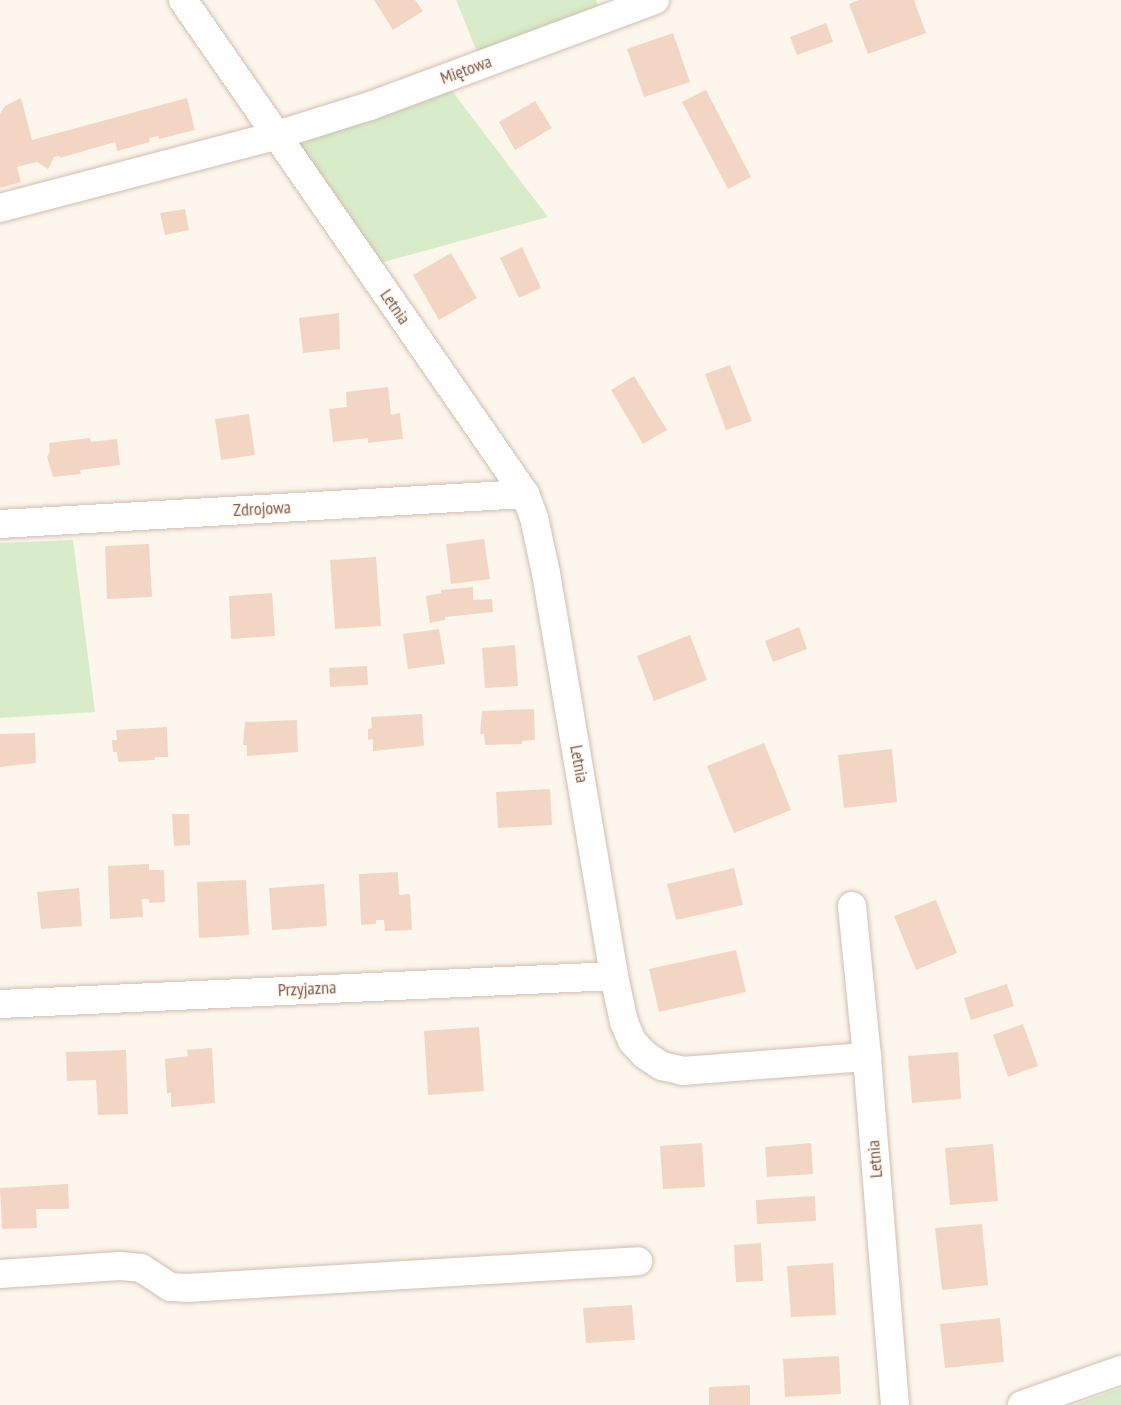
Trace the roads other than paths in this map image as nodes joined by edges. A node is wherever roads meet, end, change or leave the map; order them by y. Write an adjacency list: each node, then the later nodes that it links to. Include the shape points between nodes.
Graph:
1 (183, 0): 3 (street, Letnia)
2 (655, 0): 3 (street, Miętowa, via 370,105)
3 (274, 136): 4 (street, Miętowa); 5 (street, Letnia)
4 (0, 208)
5 (525, 494): 6 (street, Zdrojowa); 8 (street, Letnia, via 546,573)
6 (0, 524)
7 (852, 906): 10 (street)
8 (614, 976): 9 (street, Przyjazna); 10 (street, Letnia, via 632,1041 662,1066 683,1071)
9 (0, 1004)
10 (867, 1057): 14 (street, Letnia)
11 (638, 1261): 12 (street, via 187,1288 170,1287 141,1268 120,1266)
12 (0, 1274)
13 (1121, 1370): 15 (street)
14 (895, 1405)
15 (1022, 1405)

